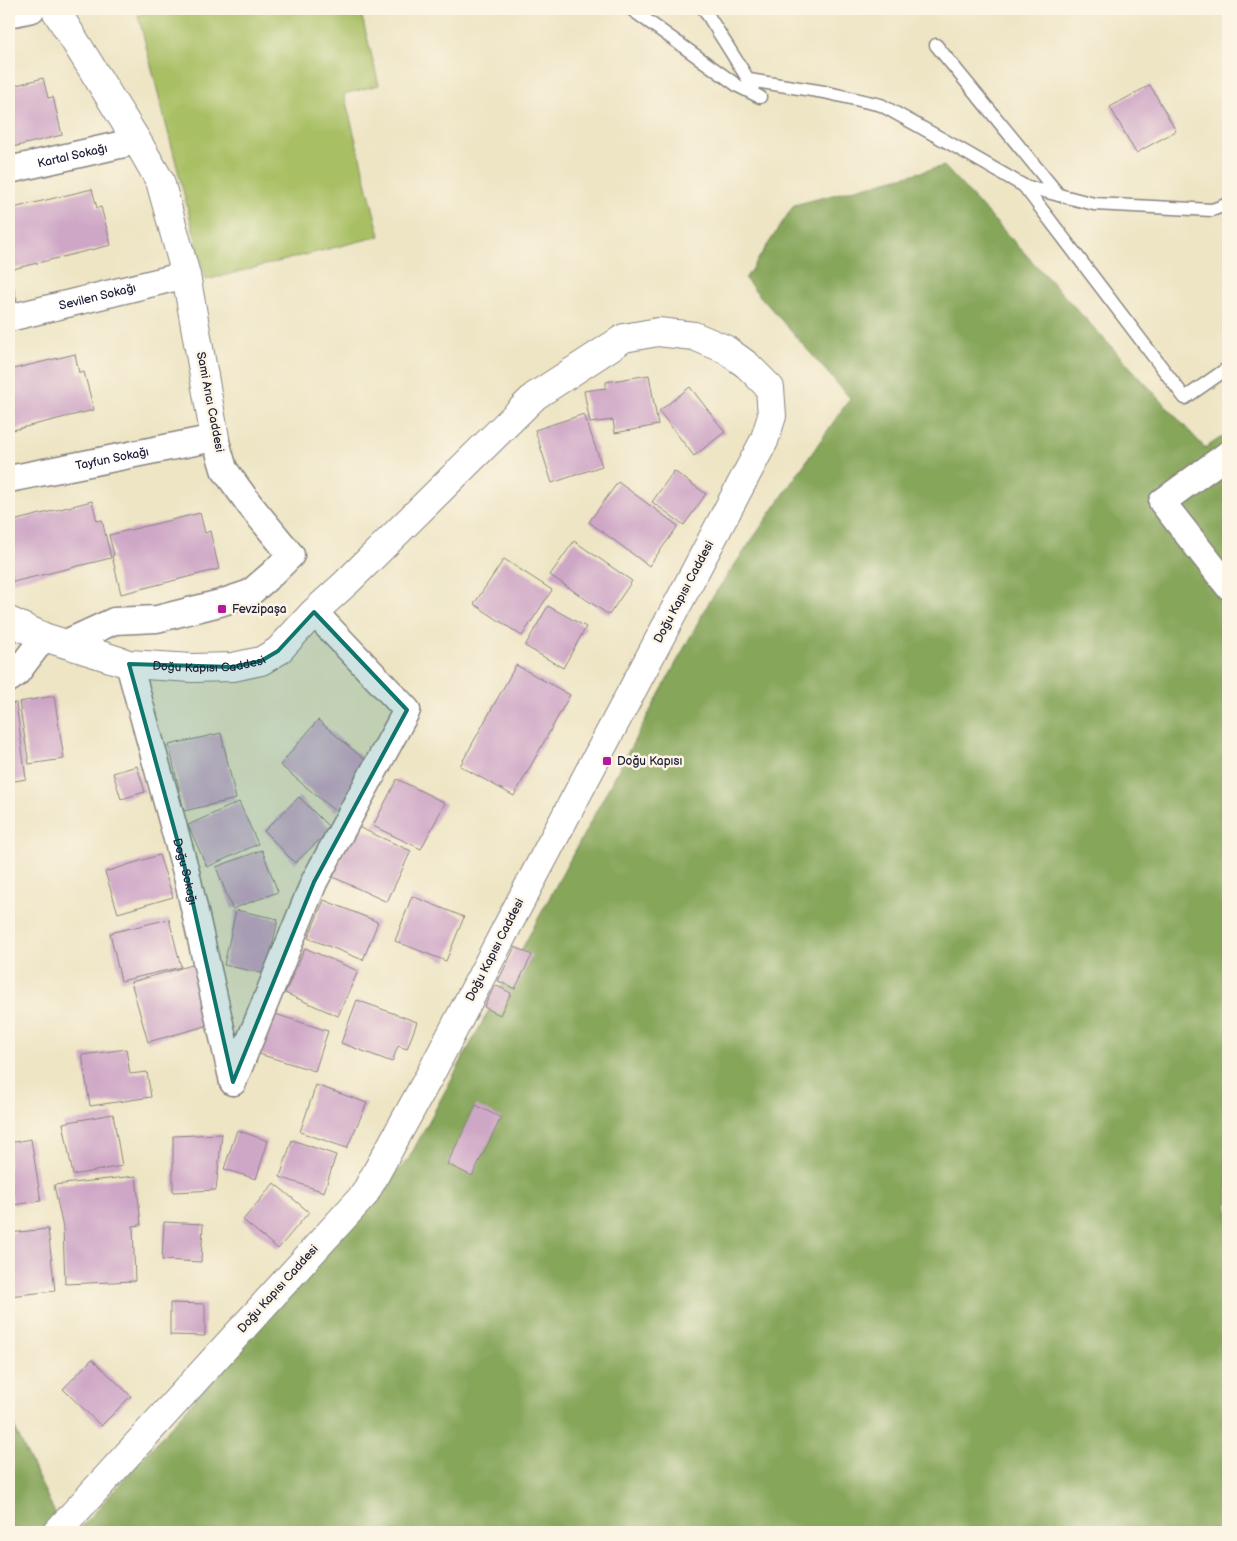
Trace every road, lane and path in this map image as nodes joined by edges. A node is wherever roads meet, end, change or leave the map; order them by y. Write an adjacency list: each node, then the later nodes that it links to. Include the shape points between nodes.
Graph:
1 (32, 9): 5 (street)
2 (55, 9): 8 (street, Sami Arıcı Caddesi)
3 (630, 9): 7 (lane, via 738,86 760,97)
4 (704, 9): 7 (lane)
5 (9, 14)
6 (936, 45): 11 (lane)
7 (749, 80): 10 (lane, via 881,105)
8 (137, 141): 9 (street, Kartal Sokağı); 13 (street, Sami Arıcı Caddesi, via 160,181)
9 (9, 170)
10 (1024, 186): 11 (lane); 15 (lane, via 1185,398)
11 (1059, 195): 12 (lane, via 1094,204 1212,210)
12 (1228, 204)
13 (186, 276): 14 (street, Sevilen Sokağı); 16 (street, Sami Arıcı Caddesi)
14 (9, 318)
15 (1228, 368)
16 (215, 438): 18 (street, Tayfun Sokağı); 22 (street, Sami Arıcı Caddesi, via 224,468 291,555 250,593 156,619 114,621)
17 (1228, 454): 19 (street, via 1162,502)
18 (9, 479)
19 (1228, 586)
20 (314, 612): 23 (street, Doğu Kapısı Caddesi, via 278,651 261,661 233,667 192,668); 23 (street, Doğu Sokağı, via 407,710 314,882 233,1082 186,872); 25 (street, Doğu Kapısı Caddesi, via 535,396 624,338 658,332 694,336 725,348 770,388 772,416 764,441 364,1194)
21 (9, 621): 22 (street, Doğu Kapısı Caddesi)
22 (54, 641): 23 (street, Doğu Kapısı Caddesi); 24 (street)
23 (129, 664)
24 (9, 679)
25 (57, 1532)

